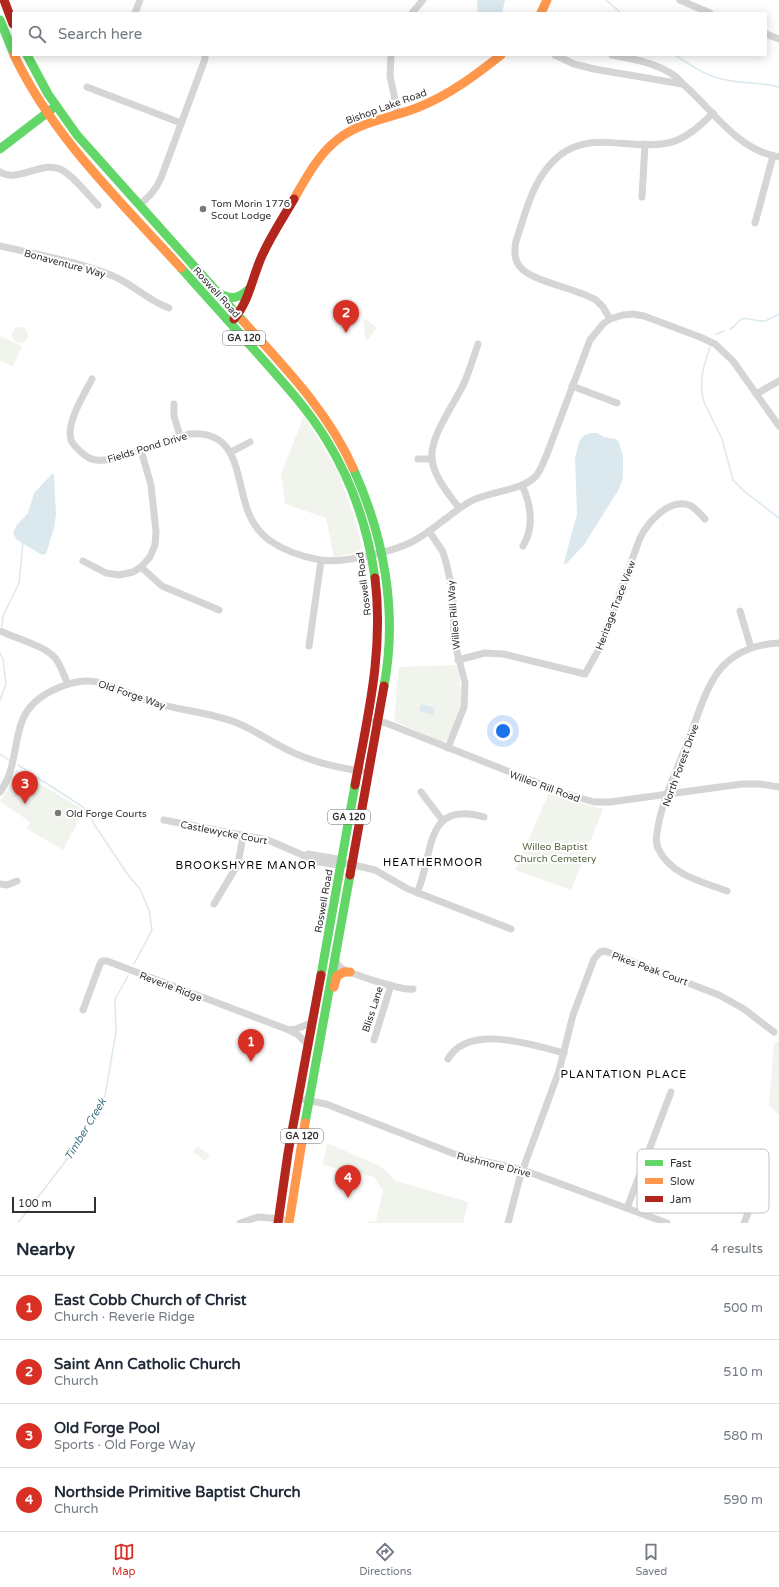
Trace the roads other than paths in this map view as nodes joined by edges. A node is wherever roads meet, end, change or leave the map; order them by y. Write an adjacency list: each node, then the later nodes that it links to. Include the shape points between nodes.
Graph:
1 (4, 0): 11 (main road)
2 (140, 0): 6 (street)
3 (423, 0): 7 (street)
4 (547, 0): 8 (main road)
5 (680, 0): 9 (street)
6 (135, 12)
7 (413, 12)
8 (541, 12)
9 (708, 12)
10 (0, 20): 14 (main road)
11 (12, 21)
12 (767, 34): 13 (street)
13 (779, 39)
14 (12, 50)
15 (15, 56): 25 (main road, Roswell Road / GA 120)
16 (28, 56): 24 (main road, Roswell Road / GA 120)
17 (205, 56): 28 (street)
18 (391, 56): 27 (street, via 391,83)
19 (500, 56): 27 (main road, Bishop Lake Road, via 446,94 418,108)
20 (557, 56): 22 (street, via 594,69)
21 (617, 56): 22 (street, via 662,68 677,77)
22 (682, 84): 26 (street)
23 (87, 87): 28 (street)
24 (56, 106): 25 (main road); 35 (main road, Roswell Road / GA 120, via 77,135)
25 (46, 113): 30 (main road); 43 (main road, Roswell Road / GA 120, via 71,146)
26 (713, 113): 29 (street, via 683,137 667,143); 31 (street, via 747,145)
27 (398, 114): 38 (main road, Bishop Lake Road, via 354,128 326,149 270,241)
28 (181, 123): 35 (street, via 157,187)
29 (645, 144): 33 (street); 42 (street, via 597,142 581,145 559,156 546,169 537,184 516,241 517,262 525,272 592,297)
30 (0, 149)
31 (776, 157): 36 (street)
32 (0, 172): 34 (street, via 11,175 49,167 58,168 68,173)
33 (642, 197)
34 (98, 205)
35 (139, 205): 39 (main road, Roswell Road / GA 120)
36 (755, 223)
37 (0, 246): 40 (street, Bonaventure Way, via 107,273)
38 (249, 289): 39 (main road, via 237,299); 41 (main road, Bishop Lake Road)
39 (218, 294): 41 (main road, Roswell Road / GA 120)
40 (169, 308)
41 (238, 315): 43 (main road, Bishop Lake Road); 63 (main road, Roswell Road / GA 120, via 307,393 330,424 362,484)
42 (610, 319): 47 (street, via 590,340); 48 (street, via 623,315 638,315 708,340 733,361)
43 (230, 323): 64 (main road, Roswell Road / GA 120, via 287,386 330,445 356,500)
44 (478, 344): 57 (street, via 464,382 438,434)
45 (92, 379): 54 (street, Fields Pond Drive, via 72,421 70,434 74,445 88,458 100,461)
46 (779, 381): 48 (street)
47 (572, 386): 49 (street); 58 (street, via 540,469)
48 (756, 394): 51 (street)
49 (617, 403)
50 (174, 404): 52 (street, via 174,416)
51 (779, 426)
52 (180, 436): 54 (street, Fields Pond Drive); 55 (street, Fields Pond Drive, via 197,433 212,436 227,446)
53 (250, 442): 55 (street)
54 (141, 450): 67 (street, via 151,485 156,540 150,557)
55 (231, 452): 65 (street, via 248,512 258,528 269,540 283,548)
56 (418, 459): 57 (street)
57 (432, 459): 59 (street, via 440,481)
58 (522, 485): 59 (street, via 480,497); 62 (street, via 531,512 528,538)
59 (459, 508): 61 (street)
60 (705, 520): 74 (street, Heritage Trace View, via 687,504 679,504 651,519 640,538 600,649 585,674 503,654 484,653)
61 (429, 531): 63 (street, via 409,543); 74 (street, Willeo Rill Way, via 443,552 447,566 453,594 454,640)
62 (523, 546)
63 (382, 552): 64 (street); 77 (main road, Roswell Road / GA 120, via 388,591 390,634)
64 (371, 554): 65 (street, via 344,560); 76 (main road, Roswell Road / GA 120, via 377,594 378,645)
65 (321, 560): 72 (street)
66 (83, 561): 67 (street, via 106,573 119,575)
67 (141, 567): 68 (street, via 162,586)
68 (219, 610)
69 (740, 611): 73 (street)
70 (0, 631): 75 (street, via 53,656)
71 (779, 643): 73 (street, North Forest Drive)
72 (309, 646)
73 (751, 648): 84 (street, North Forest Drive, via 726,663 712,683)
74 (458, 660): 78 (street, Willeo Rill Way, via 465,683 465,702)
75 (68, 684): 79 (street, Old Forge Way, via 101,682 152,702 216,716 238,723 302,757); 82 (street, Old Forge Way, via 42,696 27,710 20,728 10,774)
76 (367, 720): 77 (street, Willeo Rill Road); 79 (main road, Roswell Road / GA 120)
77 (378, 721): 78 (street, Willeo Rill Road); 80 (main road, Roswell Road / GA 120)
78 (448, 748): 84 (street, Willeo Rill Road, via 563,794 587,801 603,802)
79 (358, 771): 80 (street, Old Forge Way); 89 (main road, Roswell Road / GA 120)
80 (369, 772): 90 (main road, Roswell Road / GA 120)
81 (779, 787): 84 (street, Willeo Rill Road, via 749,784)
82 (0, 792)
83 (421, 792): 87 (street)
84 (669, 793): 93 (street, North Forest Drive, via 656,834 657,847 662,856 680,873)
85 (484, 817): 87 (street, via 470,813 452,816)
86 (164, 820): 88 (street, Castlewycke Court)
87 (444, 821): 94 (street, via 431,838 425,872)
88 (244, 836): 89 (street, Castlewycke Court, via 272,842 305,856 307,860 337,865); 95 (street, via 238,864)
89 (341, 862): 90 (street); 103 (main road, Roswell Road / GA 120)
90 (352, 864): 94 (street, via 381,872); 97 (main road, Roswell Road / GA 120)
91 (17, 881): 92 (street, via 7,885)
92 (0, 884)
93 (727, 891)
94 (417, 892): 96 (street)
95 (214, 904)
96 (511, 929)
97 (334, 959): 98 (street, Bliss Lane); 102 (main road, Roswell Road / GA 120)
98 (350, 972): 99 (street, Bliss Lane); 102 (main road, via 337,976 333,995)
99 (391, 985): 100 (street, Bliss Lane, via 404,990); 106 (street, Bliss Lane)
100 (413, 989)
101 (83, 1010): 104 (street, Reverie Ridge, via 100,964 107,961)
102 (324, 1014): 112 (main road, Roswell Road / GA 120)
103 (311, 1023): 104 (street); 107 (main road, Roswell Road / GA 120)
104 (289, 1030): 107 (street, Reverie Ridge)
105 (774, 1032): 108 (street, Pikes Peak Court, via 719,995 605,951 600,952 594,959 573,1015)
106 (374, 1040)
107 (307, 1044): 111 (main road, Roswell Road / GA 120)
108 (564, 1053): 109 (street, via 512,1040 492,1039 457,1048); 114 (street, Pikes Peak Court)
109 (448, 1059)
110 (671, 1092): 113 (street)
111 (297, 1100): 112 (street, Rushmore Drive); 120 (main road, Roswell Road / GA 120)
112 (308, 1101): 114 (street, Rushmore Drive, via 326,1104 457,1155); 121 (main road, Roswell Road / GA 120)
113 (649, 1149)
114 (523, 1170): 116 (street, Rushmore Drive); 123 (street, Pikes Peak Court)
115 (637, 1182): 116 (street)
116 (627, 1208): 117 (street, Rushmore Drive)
117 (637, 1212)
118 (640, 1213): 124 (street, Rushmore Drive)
119 (748, 1213): 125 (street)
120 (278, 1221): 121 (street); 122 (street, via 258,1217)
121 (290, 1222)
122 (240, 1223)
123 (508, 1223)
124 (667, 1223)
125 (744, 1223)

